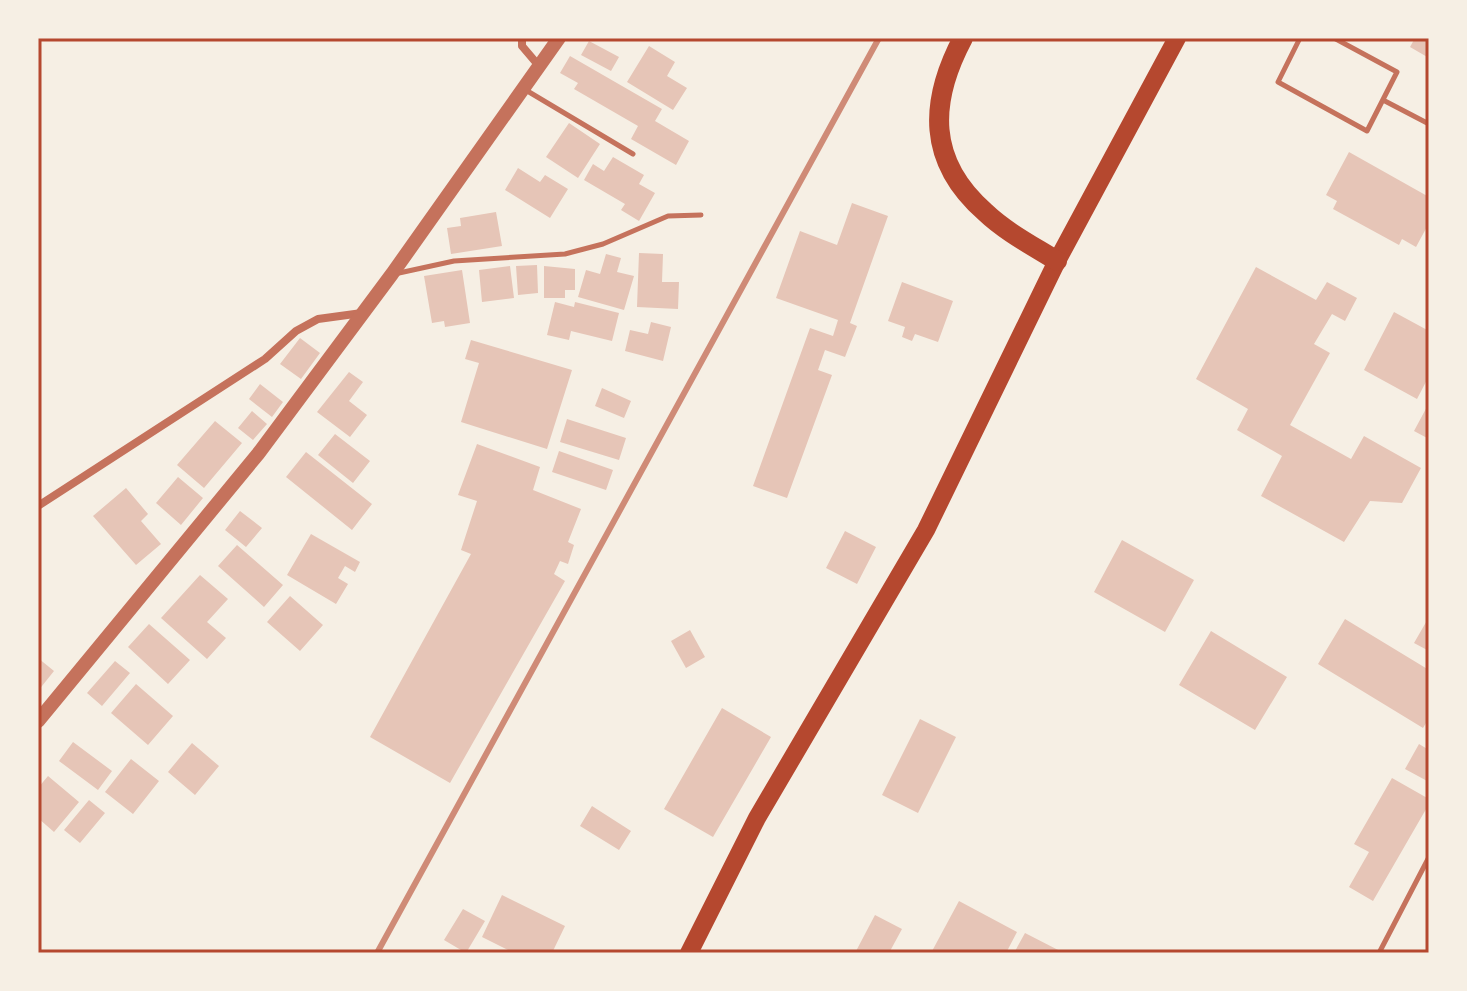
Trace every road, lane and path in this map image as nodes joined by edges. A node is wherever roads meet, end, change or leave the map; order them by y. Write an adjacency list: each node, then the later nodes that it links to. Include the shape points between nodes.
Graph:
1 (522, 38): 7 (street, via 522,46)
2 (559, 38): 7 (street)
3 (963, 38): 13 (highway, via 939,101 942,150 966,193 985,213)
4 (1177, 38): 13 (highway)
5 (1300, 38): 9 (lane, via 1278,82 1367,131)
6 (1334, 38): 9 (lane, via 1397,72)
7 (539, 66): 8 (street)
8 (523, 88): 11 (lane); 14 (street)
9 (1383, 100): 10 (lane)
10 (1429, 124)
11 (633, 154)
12 (701, 215): 14 (lane, via 668,216 565,254 454,261)
13 (1057, 261): 19 (highway, via 926,530 757,818)
14 (392, 274): 15 (street)
15 (363, 313): 16 (street, via 318,319 296,331 265,359); 17 (street, via 258,454)
16 (38, 506)
17 (38, 721)
18 (1429, 857): 20 (lane)
19 (689, 953)
20 (1379, 953)

